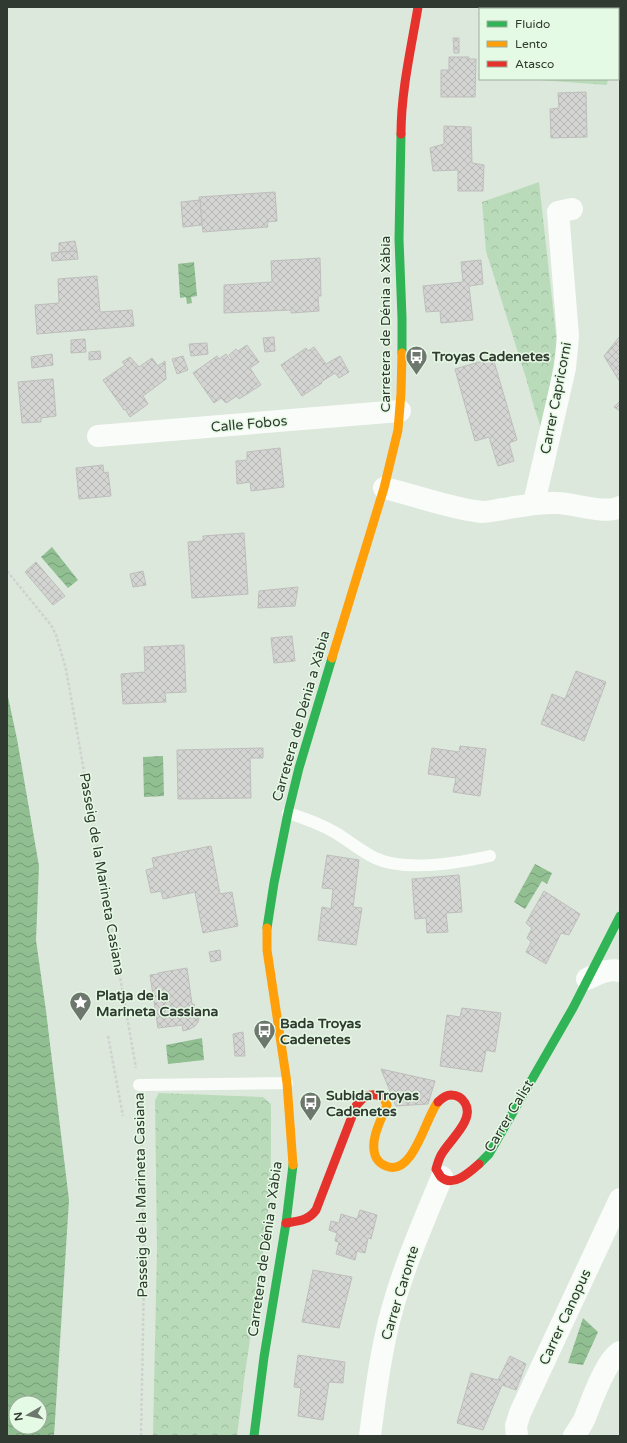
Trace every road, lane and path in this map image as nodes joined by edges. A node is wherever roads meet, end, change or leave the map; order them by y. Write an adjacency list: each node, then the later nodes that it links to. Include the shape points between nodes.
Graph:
1 (418, 7): 3 (street, Carretera de Dénia a Xàbia, via 401,119)
2 (572, 209): 6 (street, Carrer Capricorni, via 558,212 568,336 565,368)
3 (400, 411): 4 (street, Calle Fobos); 5 (street, Carretera de Dénia a Xàbia, via 394,450)
4 (98, 436)
5 (384, 488): 6 (street, via 483,512); 9 (street, Carretera de Dénia a Xàbia)
6 (534, 504): 7 (street, via 558,502 584,508)
7 (620, 507)
8 (7, 571): 16 (path, Passeig de la Marineta Casiana, via 51,625 66,669)
9 (288, 812): 10 (lane, via 312,821 375,858 387,862 451,863); 15 (street, Carretera de Dénia a Xàbia, via 274,883 267,938)
10 (490, 856)
11 (620, 916): 13 (street, Carrer Calist)
12 (620, 971): 13 (street, via 613,969)
13 (587, 979): 18 (street, Carrer Calist, via 489,1154 462,1178)
14 (108, 1036): 17 (path)
15 (287, 1083): 16 (lane); 20 (street, Carretera de Dénia a Xàbia, via 293,1161)
16 (139, 1085): 22 (path, Passeig de la Marineta Casiana, via 142,1110 144,1278)
17 (123, 1116)
18 (442, 1178): 20 (street, via 436,1169 439,1157 468,1115 462,1099 449,1095 436,1104 410,1158 393,1168 377,1161 374,1150 375,1134 387,1106 383,1097 369,1094 356,1106 313,1216 307,1220); 24 (street, Carrer Caronte, via 411,1253 393,1308 385,1338)
19 (620, 1199): 25 (street, Carrer Canopus, via 520,1413 516,1426)
20 (286, 1223): 23 (street, Carretera de Dénia a Xàbia)
21 (620, 1352): 26 (street, via 608,1366)
22 (141, 1436)
23 (254, 1436)
24 (370, 1436)
25 (517, 1436)
26 (574, 1436)

